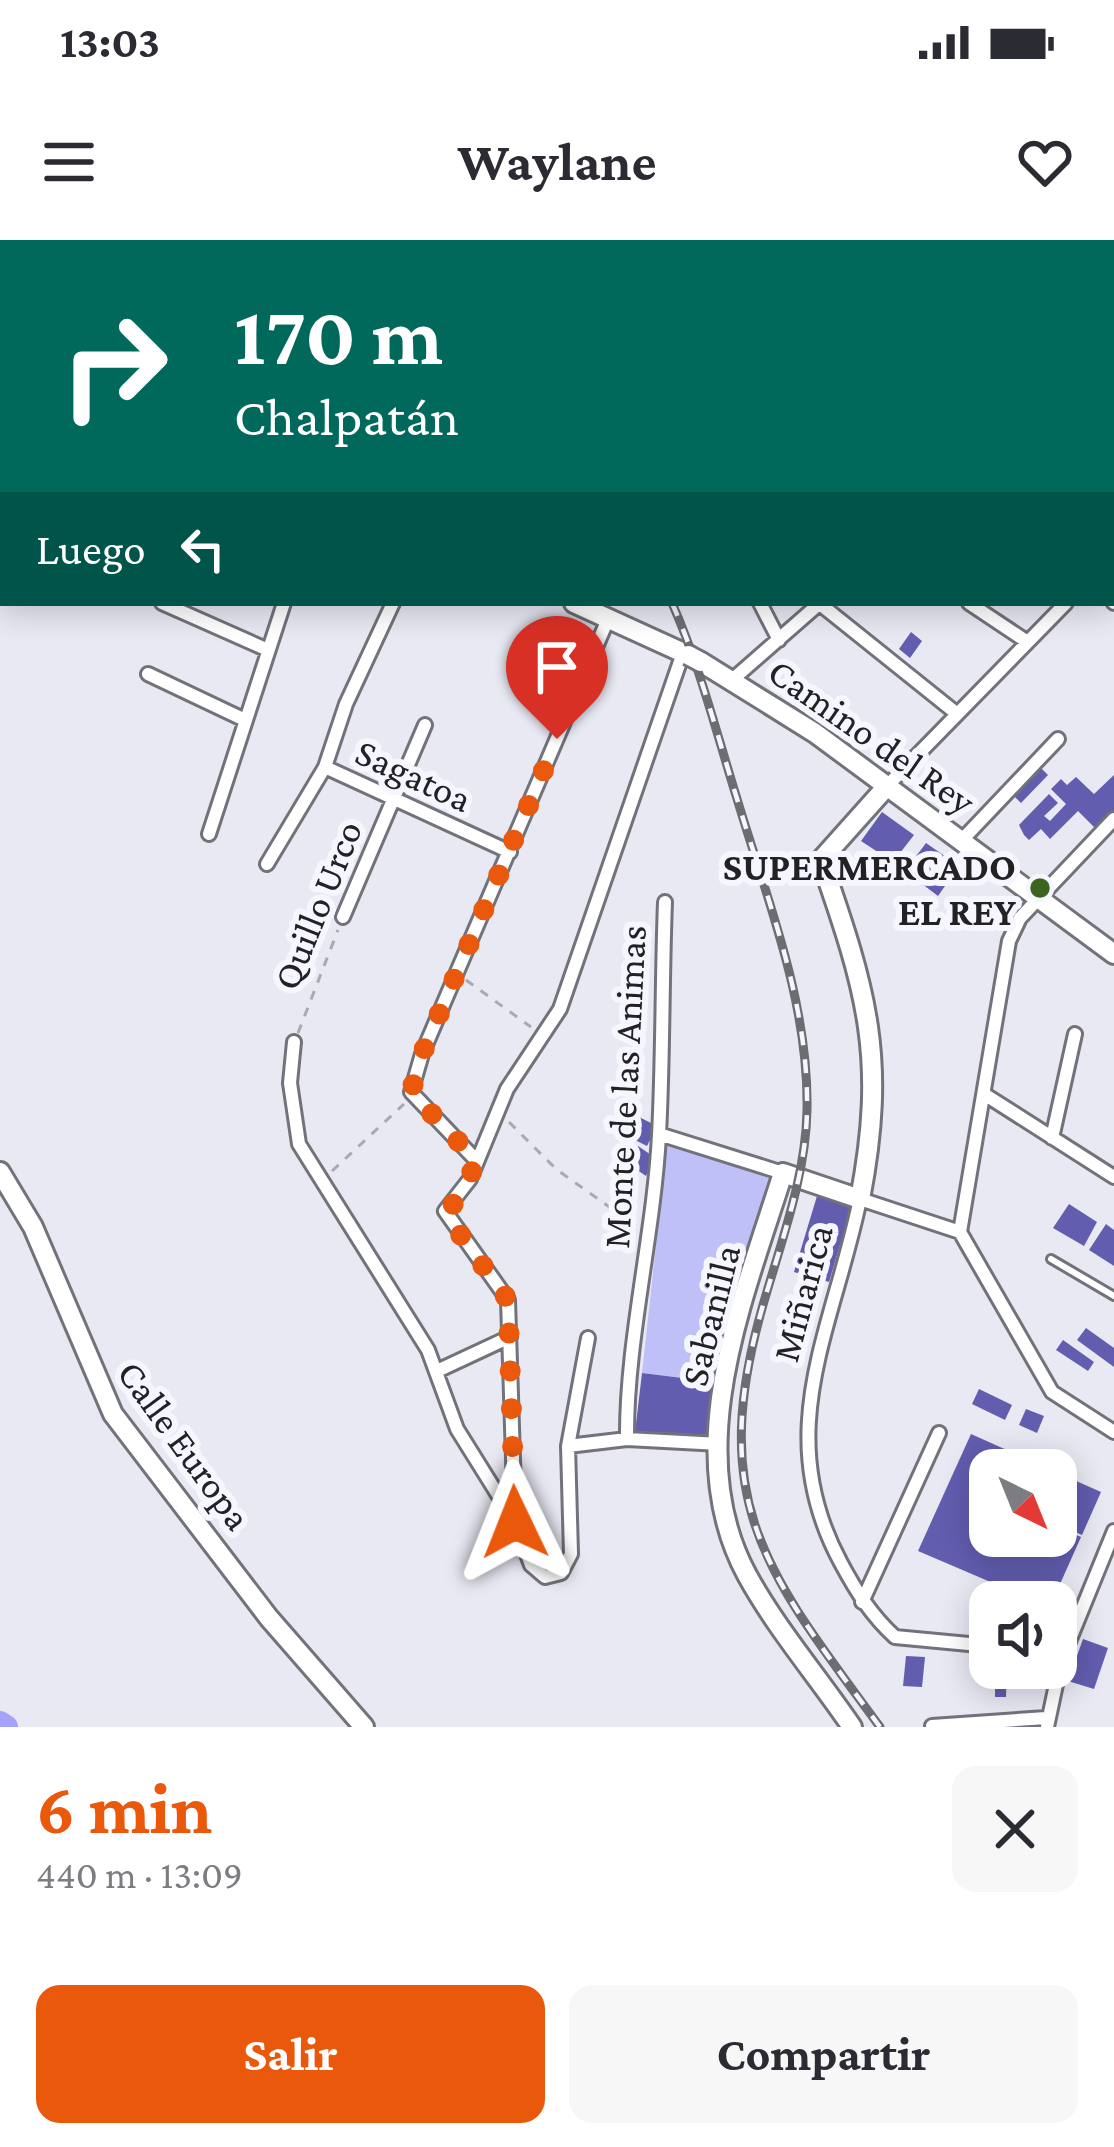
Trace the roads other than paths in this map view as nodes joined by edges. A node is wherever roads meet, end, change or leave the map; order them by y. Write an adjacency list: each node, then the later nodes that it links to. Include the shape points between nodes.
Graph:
1 (169, 606): 13 (street)
2 (283, 606): 13 (street)
3 (392, 606): 21 (street, Sagatoa)
4 (580, 606): 10 (street, Camino del Rey)
5 (761, 606): 11 (street)
6 (817, 606): 11 (street)
7 (824, 606): 17 (street)
8 (974, 606): 12 (street)
9 (1063, 606): 12 (street)
10 (608, 619): 14 (street, Camino del Rey); 27 (street)
11 (778, 640): 16 (street)
12 (1026, 641): 17 (street)
13 (268, 650): 18 (street)
14 (691, 657): 16 (street, Camino del Rey); 38 (street, via 560,1009)
15 (148, 674): 18 (street)
16 (732, 680): 22 (street, Camino del Rey)
17 (956, 713): 22 (street)
18 (245, 720): 25 (street)
19 (425, 725): 23 (street, Quillo Urco)
20 (1058, 739): 26 (street)
21 (325, 767): 23 (street, Sagatoa); 28 (street)
22 (888, 785): 26 (street, Camino del Rey); 42 (street, Miñarica, via 822,855 856,960 874,1057 873,1136)
23 (394, 797): 27 (street, Sagatoa); 31 (street, Quillo Urco)
24 (1114, 819): 29 (street)
25 (209, 834)
26 (962, 840): 29 (street, Camino del Rey)
27 (510, 852): 38 (street, via 411,1092)
28 (267, 864)
29 (1040, 897): 32 (street, Camino del Rey); 35 (street, via 1020,918 1005,954)
30 (665, 902): 36 (street, Monte de las Animas)
31 (343, 917)
32 (1114, 954)
33 (1075, 1034): 37 (street)
34 (295, 1042): 48 (street, via 299,1144)
35 (984, 1094): 37 (street); 43 (street)
36 (659, 1134): 40 (street); 51 (street, Monte de las Animas)
37 (1052, 1138): 41 (street)
38 (475, 1159): 46 (street, via 446,1215 508,1300)
39 (0, 1172): 63 (street, Calle Europa, via 113,1414)
40 (783, 1173): 42 (street); 52 (street, Sabanilla, via 724,1375)
41 (1114, 1177)
42 (860, 1198): 43 (street); 57 (street, Miñarica, via 804,1426 809,1480 827,1537)
43 (960, 1232): 50 (street, via 1052,1392)
44 (1051, 1259): 45 (lane)
45 (1114, 1296)
46 (510, 1337): 48 (street); 54 (street)
47 (588, 1338): 53 (street)
48 (437, 1371): 54 (street, via 457,1429)
49 (938, 1432): 57 (street)
50 (1114, 1432)
51 (627, 1439): 52 (street); 53 (street)
52 (720, 1444): 64 (street, Sabanilla, via 730,1536 748,1576)
53 (568, 1446): 54 (street, via 571,1554 561,1574 545,1577 531,1565)
54 (515, 1522)
55 (1114, 1532): 56 (street)
56 (1111, 1553): 58 (street)
57 (862, 1602): 59 (street, Miñarica, via 895,1636)
58 (1077, 1623)
59 (969, 1644)
60 (1053, 1689): 61 (street)
61 (1046, 1723): 62 (street)
62 (932, 1726)
63 (364, 1727)
64 (852, 1727)

